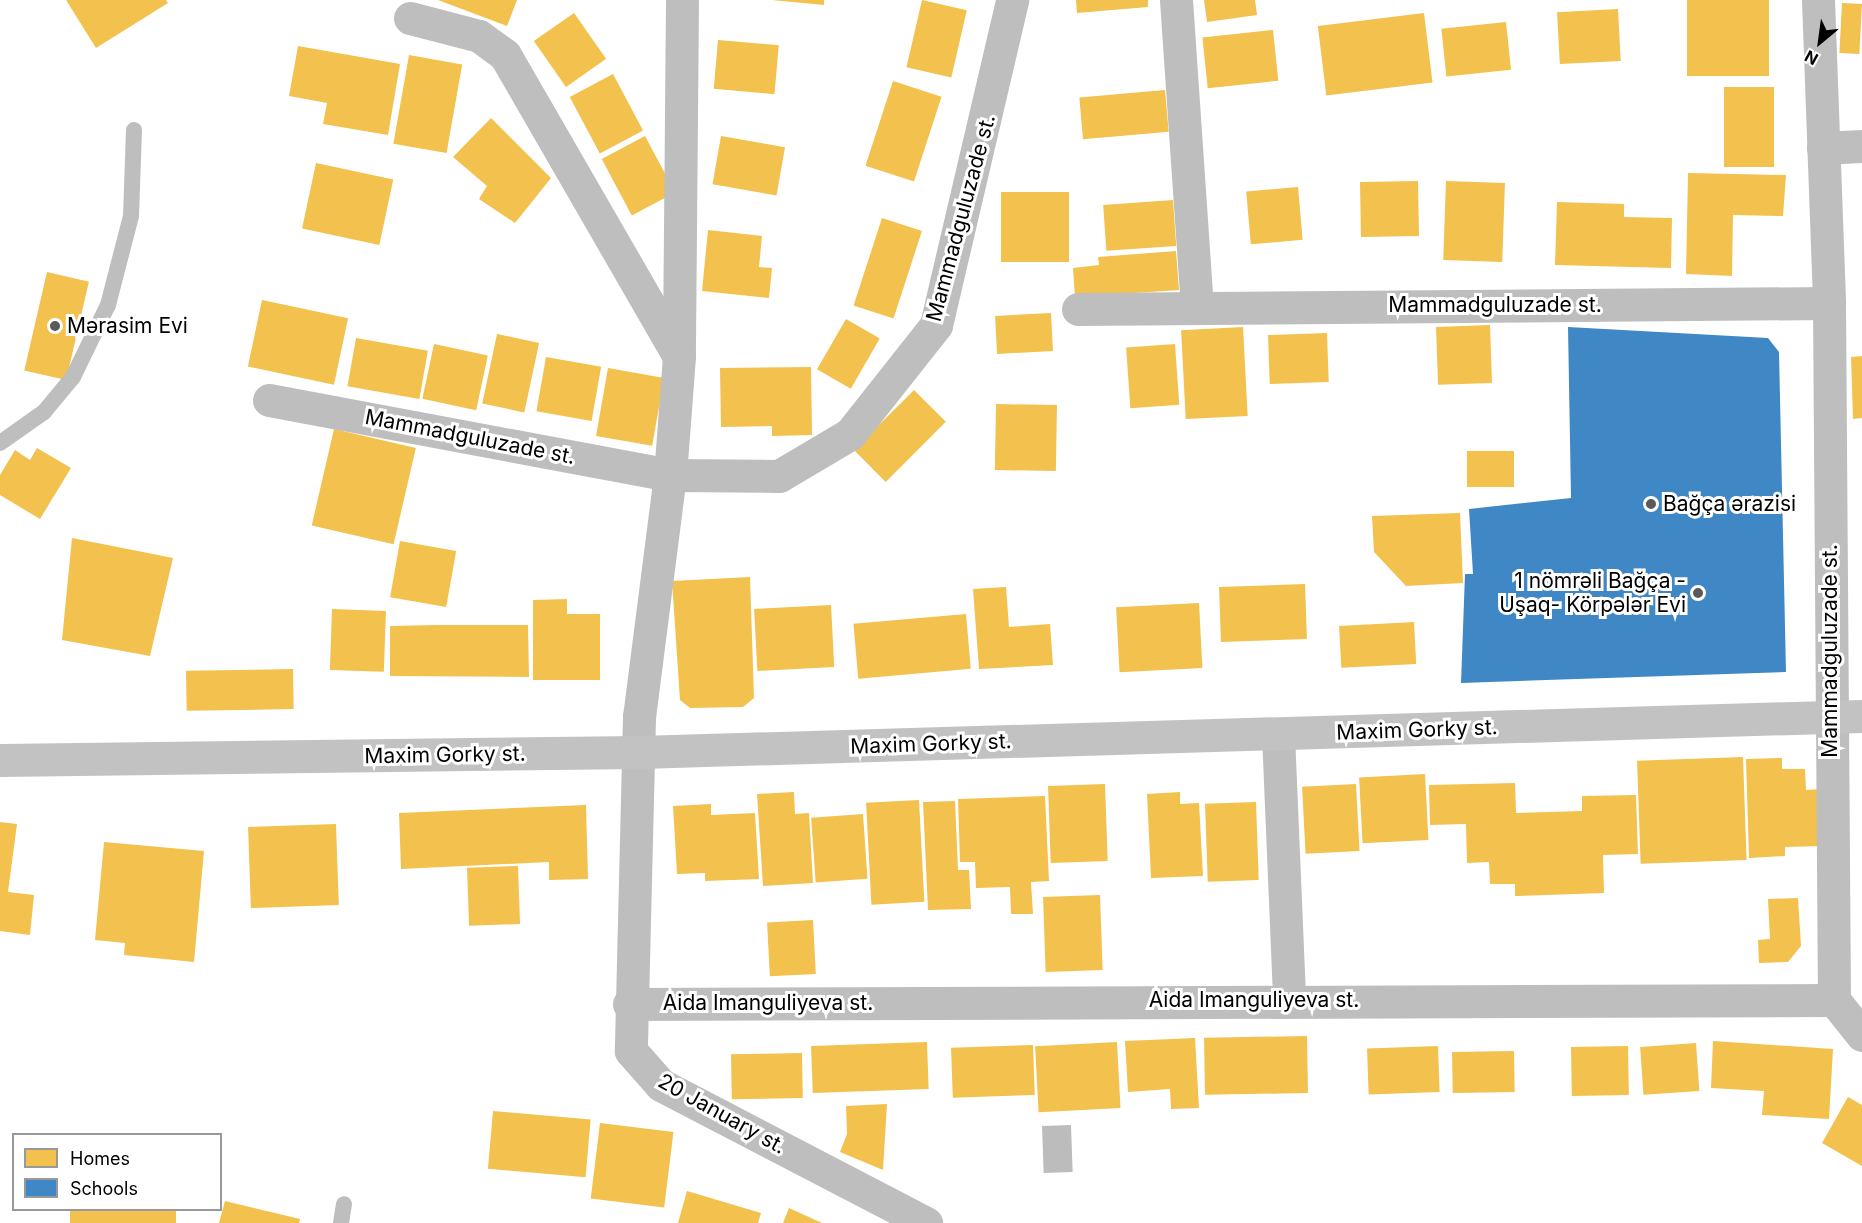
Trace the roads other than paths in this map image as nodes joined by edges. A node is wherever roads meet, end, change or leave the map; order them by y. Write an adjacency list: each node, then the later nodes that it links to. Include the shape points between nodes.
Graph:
1 (682, 0): 12 (street)
2 (1011, 0): 15 (street, Mammadguluzade st., via 936,325 850,434 779,476)
3 (1176, 0): 10 (street)
4 (1818, 0): 8 (street, Mammadguluzade st.)
5 (410, 18): 12 (street, via 478,36 505,55)
6 (134, 130): 14 (lane, via 131,216 108,305 73,377 44,412)
7 (1862, 146): 8 (street)
8 (1823, 148): 9 (street, Mammadguluzade st.)
9 (1829, 303): 10 (street, Mammadguluzade st.); 16 (street, Mammadguluzade st.)
10 (1197, 306): 11 (street, Mammadguluzade st.)
11 (1078, 309)
12 (679, 356): 15 (street)
13 (269, 400): 15 (street, Mammadguluzade st.)
14 (0, 442)
15 (670, 475): 19 (street)
16 (1829, 716): 17 (main road, Maxim Gorky st.); 18 (main road, Maxim Gorky st.); 22 (street, Mammadguluzade st.)
17 (1862, 716)
18 (1278, 734): 19 (main road, Maxim Gorky st.); 21 (street)
19 (639, 752): 20 (main road, Maxim Gorky st.); 23 (street, 20 January st.)
20 (0, 760)
21 (1289, 999): 22 (street, Aida Imanguliyeva st.); 23 (street, Aida Imanguliyeva st.)
22 (1833, 999): 24 (street)
23 (629, 1004): 27 (street, 20 January st., via 631,1052 661,1085)
24 (1862, 1035)
25 (344, 1204): 26 (lane)
26 (341, 1223)
27 (926, 1223)

